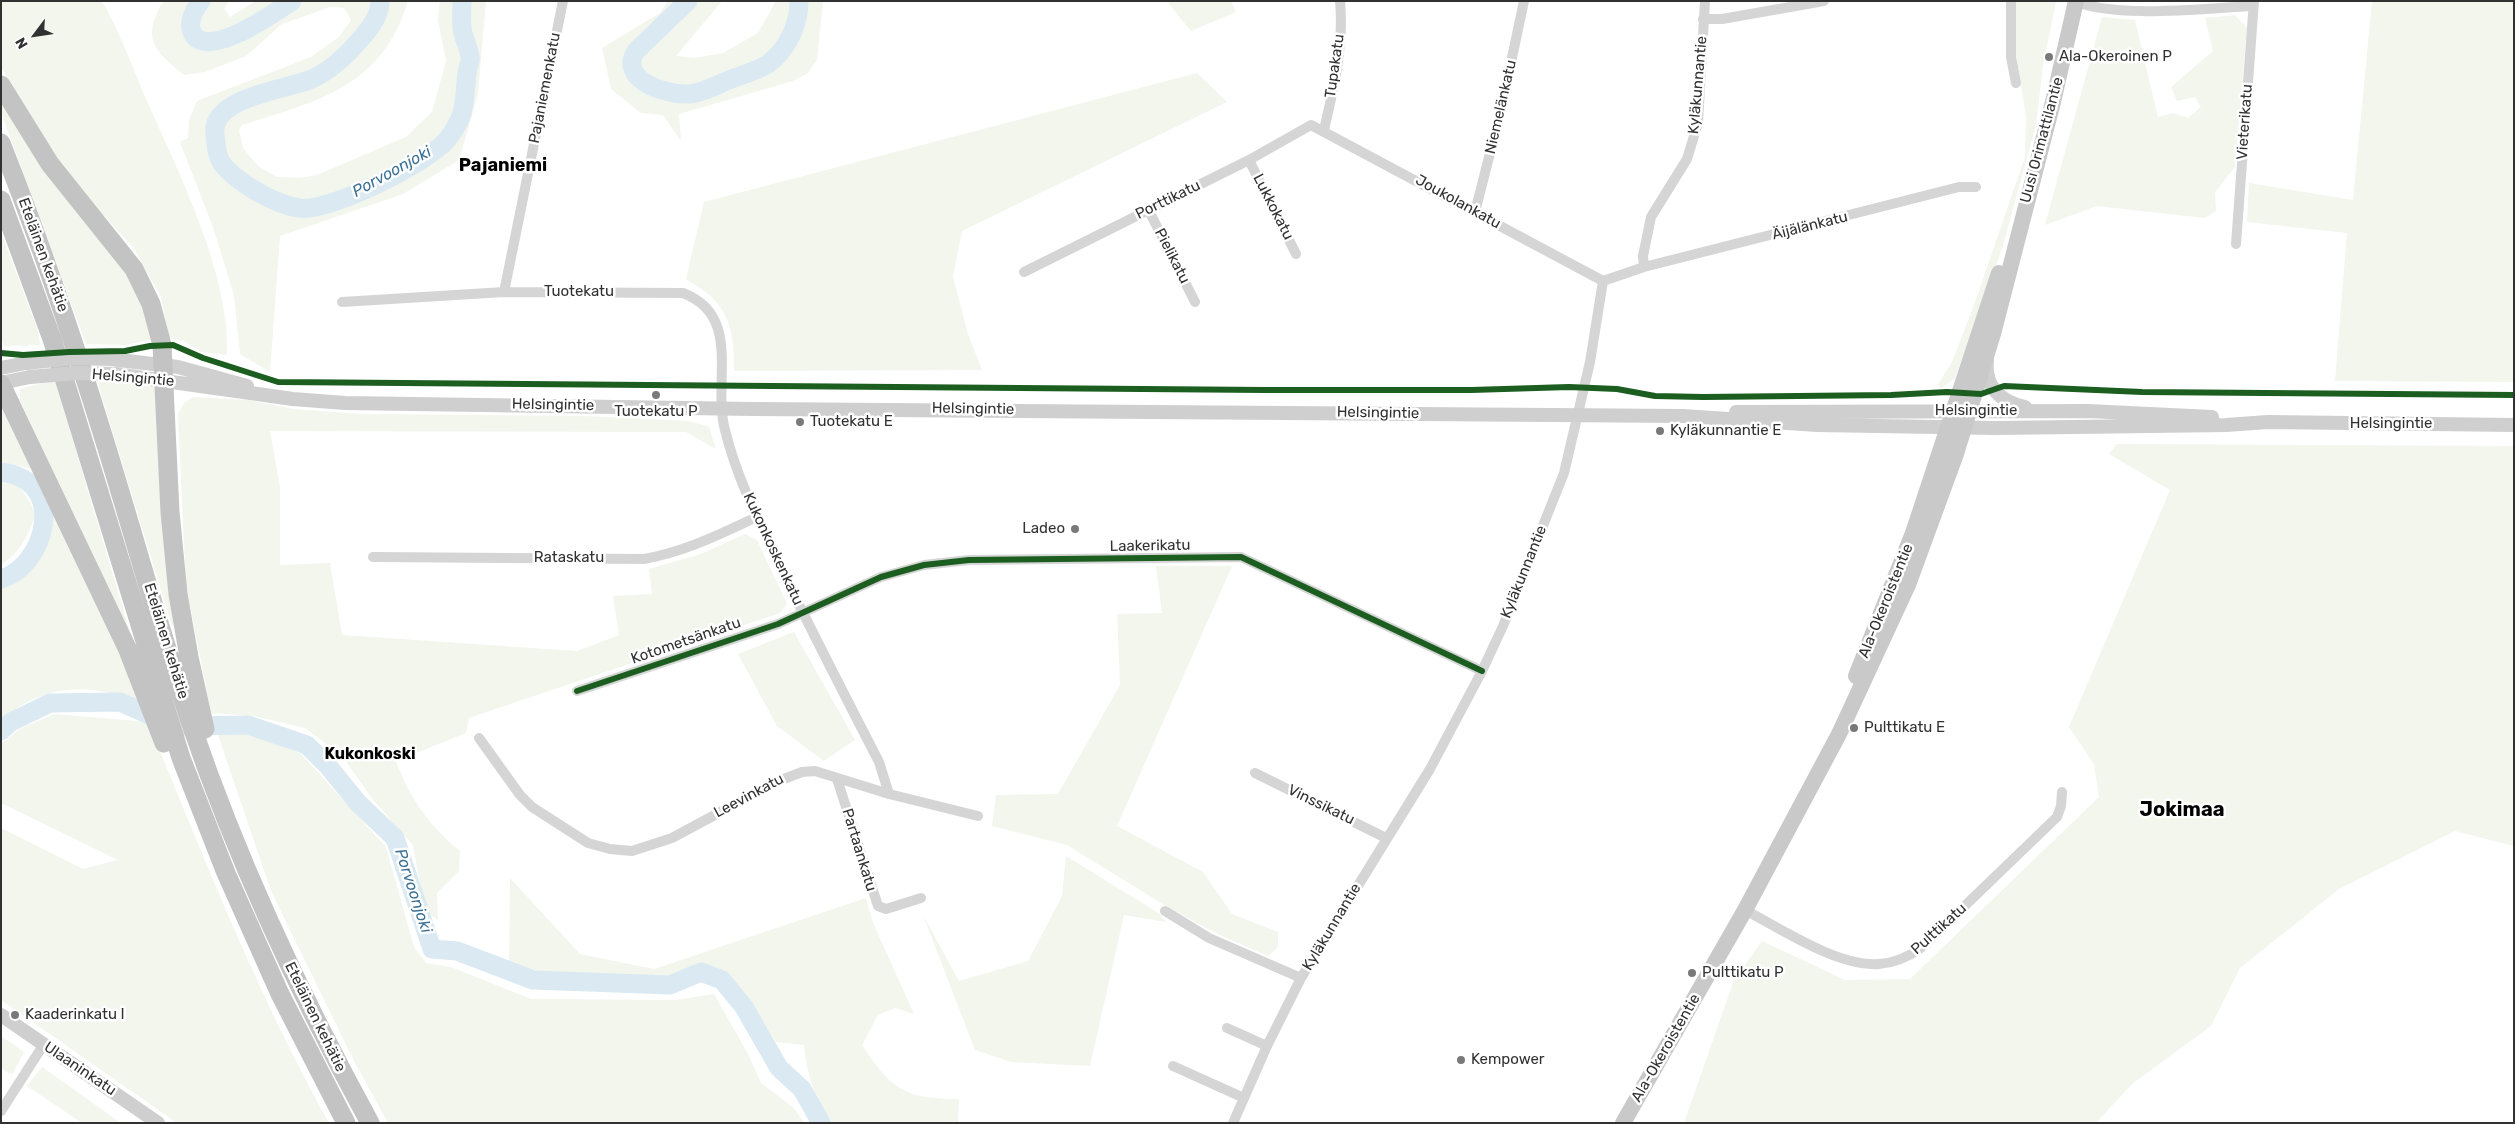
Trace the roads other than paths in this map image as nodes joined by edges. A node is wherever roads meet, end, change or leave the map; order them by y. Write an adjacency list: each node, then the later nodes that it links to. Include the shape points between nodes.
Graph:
1 (563, 1): 26 (street, Pajaniemenkatu)
2 (1340, 1): 13 (street, Tupakatu, via 1342,21 1338,71)
3 (1524, 1): 19 (street, Niemelänkatu)
4 (1704, 1): 9 (street, Kyläkunnantie)
5 (1824, 1): 9 (street, via 1722,19)
6 (2011, 1): 10 (street, via 2011,57)
7 (2075, 2): 8 (street, via 2096,8 2129,10); 21 (main road, Uusi Orimattilantie, via 2053,102)
8 (2254, 4): 20 (street, Vieterikatu)
9 (1703, 19): 23 (street, Kyläkunnantie, via 1698,123 1686,159 1651,217 1643,256)
10 (2016, 83)
11 (1, 85): 32 (highway, via 50,164 120,250 144,286 160,333)
12 (1311, 125): 13 (street, Joukolankatu); 15 (street, Porttikatu)
13 (1324, 130): 19 (street, Joukolankatu)
14 (1, 143): 47 (highway, Eteläinen kehätie, via 74,345)
15 (1249, 160): 18 (street, Porttikatu); 22 (street, Lukkokatu)
16 (1976, 187): 23 (street, Äijälänkatu, via 1959,187)
17 (1, 200): 46 (highway, Eteläinen kehätie, via 52,339)
18 (1148, 209): 24 (street, Porttikatu); 28 (street, Pielikatu)
19 (1476, 212): 25 (street, Joukolankatu)
20 (2236, 244)
21 (2013, 250): 29 (main road, Uusi Orimattilantie); 35 (main road, Uusi Orimattilantie, via 2001,269)
22 (1296, 254)
23 (1644, 267): 25 (street)
24 (1024, 272)
25 (1604, 281): 37 (street, Kyläkunnantie)
26 (504, 292): 27 (street, Tuotekatu); 34 (street, Tuotekatu, via 683,293 699,299 711,312 721,339)
27 (342, 302)
28 (1195, 302)
29 (1988, 350): 35 (main road, Uusi Orimattilantie); 36 (main road, via 1987,377 1999,396 2014,404)
30 (1, 368): 31 (main road, Helsingintie)
31 (28, 370): 32 (main road, Helsingintie, bridge, via 115,374); 32 (main road, Helsingintie, bridge, via 74,358 110,359); 33 (main road, Helsingintie)
32 (163, 372): 34 (main road, Helsingintie, via 237,392 317,402); 47 (highway, via 174,554)
33 (1, 383): 46 (highway, via 128,650)
34 (722, 408): 37 (main road, Helsingintie); 42 (street, Kukonkoskenkatu, via 732,456)
35 (1961, 411): 36 (main road, Helsingintie); 38 (main road, Helsingintie, via 1816,410); 41 (main road, Ala-Okeroistentie)
36 (2045, 411): 39 (main road, Helsingintie, via 2153,413)
37 (1578, 415): 38 (main road, Helsingintie); 45 (street, Kyläkunnantie, via 1564,473)
38 (1683, 416): 41 (main road, Helsingintie, via 1817,425)
39 (2268, 422): 40 (main road, Helsingintie); 41 (main road, Helsingintie)
40 (2514, 425)
41 (1956, 427): 57 (main road, Ala-Okeroistentie, via 1808,788)
42 (757, 517): 43 (street, Rataskatu, via 670,555 644,559); 44 (street, Kukonkoskenkatu)
43 (373, 556)
44 (804, 614): 45 (street, Laakerikatu, via 881,576 924,565 969,560 1241,557); 48 (street, Kotometsänkatu); 53 (street, Kukonkoskenkatu, via 879,762)
45 (1482, 671): 55 (street, Kyläkunnantie, via 1430,769)
46 (151, 690): 68 (highway, Eteläinen kehätie, via 176,758 280,994)
47 (188, 691): 69 (highway, Eteläinen kehätie, via 254,887 298,984)
48 (577, 691)
49 (480, 738): 51 (street, Leevinkatu, via 532,807 588,843 610,849 632,850 672,838 790,775 815,771)
50 (1255, 773): 55 (street, Vinssikatu)
51 (837, 779): 53 (street, Leevinkatu); 56 (street, Partaankatu, via 878,906 886,910)
52 (2062, 792): 57 (street, Pulttikatu, via 2057,817 1922,948 1901,960 1878,964 1849,960 1805,942)
53 (890, 794): 54 (street, Leevinkatu)
54 (978, 816)
55 (1386, 838): 59 (street, Kyläkunnantie)
56 (921, 898)
57 (1745, 910): 71 (main road, Ala-Okeroistentie)
58 (1165, 911): 59 (street, via 1209,938)
59 (1302, 978): 63 (street, Kyläkunnantie)
60 (1, 1015): 62 (main road, Ulaaninkatu)
61 (1227, 1028): 63 (street)
62 (44, 1044): 66 (street); 67 (main road, Ulaaninkatu)
63 (1267, 1046): 65 (street, Kyläkunnantie)
64 (1173, 1066): 65 (street)
65 (1244, 1098): 70 (street, Kyläkunnantie)
66 (1, 1111)
67 (158, 1123)
68 (346, 1123)
69 (370, 1123)
70 (1233, 1123)
71 (1623, 1123)

